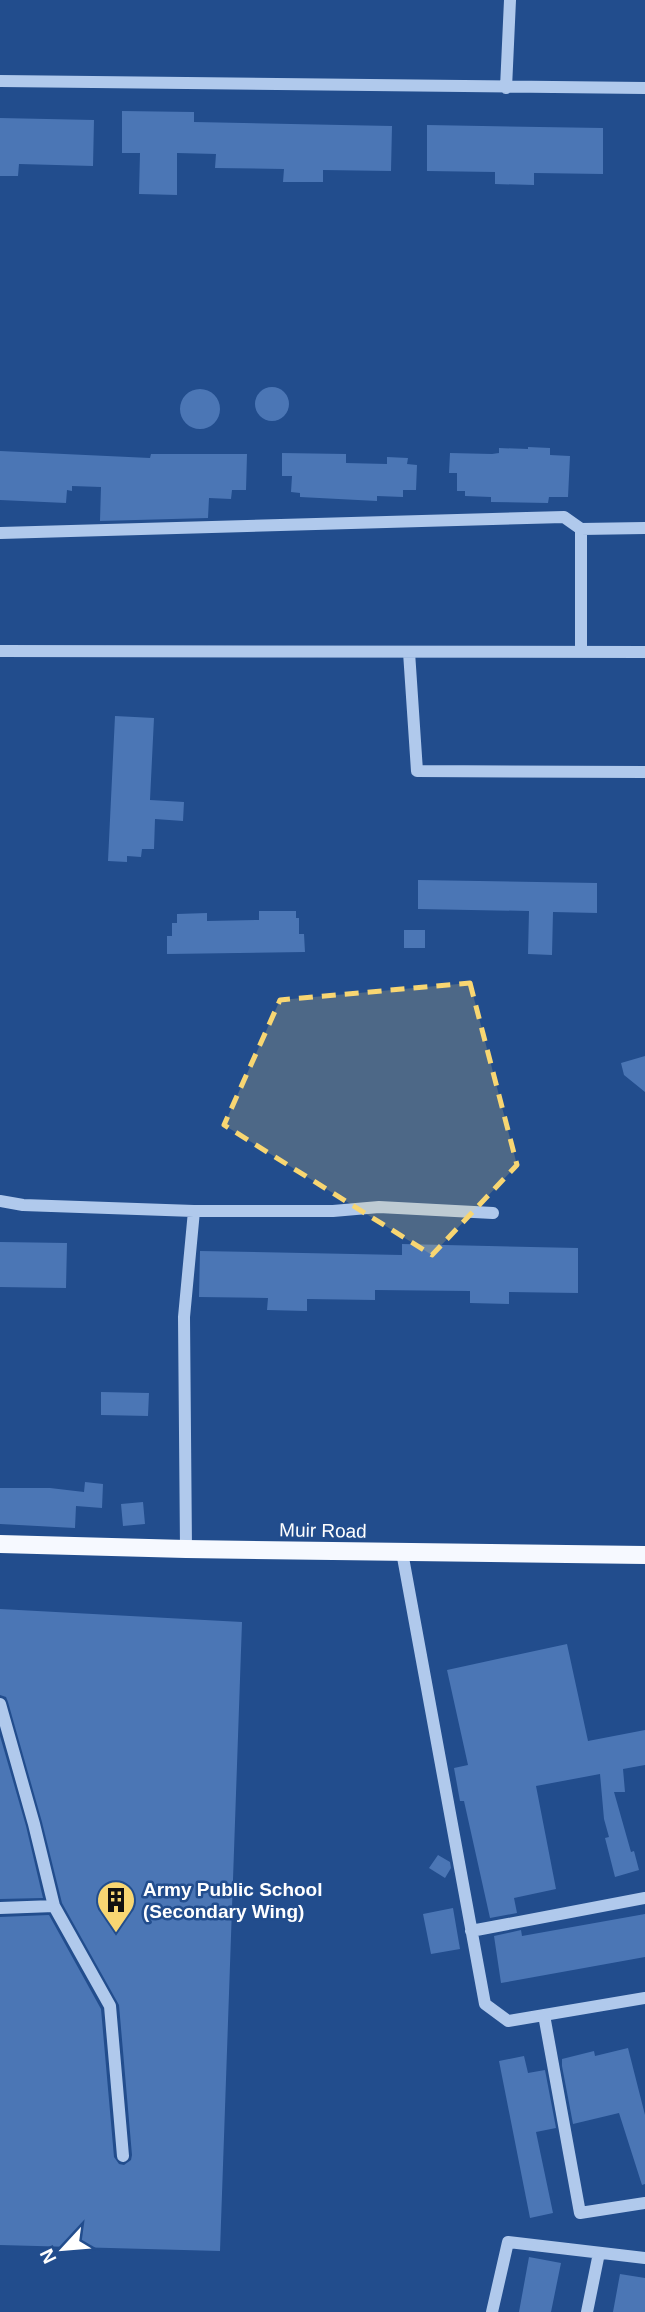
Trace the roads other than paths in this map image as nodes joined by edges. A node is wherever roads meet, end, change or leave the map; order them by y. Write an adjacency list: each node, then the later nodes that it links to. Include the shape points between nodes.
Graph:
1 (510, 0): 3 (street)
2 (0, 81): 3 (street)
3 (506, 88): 4 (street)
4 (645, 88)
5 (645, 528): 6 (street)
6 (581, 529): 7 (street, via 564,517); 10 (street)
7 (0, 533)
8 (0, 651): 9 (street)
9 (410, 652): 10 (street); 12 (street, via 417,771)
10 (581, 652): 11 (street)
11 (645, 652)
12 (645, 772)
13 (0, 1201): 14 (street)
14 (194, 1211): 15 (street, via 379,1207); 17 (street, via 184,1317)
15 (493, 1213)
16 (0, 1544): 17 (main road, Muir Road)
17 (186, 1549): 18 (main road, Muir Road)
18 (401, 1552): 19 (main road, Muir Road); 24 (street)
19 (645, 1555)
20 (0, 1704): 22 (street)
21 (645, 1898): 24 (street)
22 (54, 1906): 23 (street); 27 (street, via 110,2007)
23 (0, 1908)
24 (471, 1931): 26 (street, via 485,2004 508,2021)
25 (645, 1998): 26 (street)
26 (544, 2015): 28 (street, via 580,2213)
27 (122, 2156)
28 (645, 2203)
29 (599, 2253): 30 (street); 31 (street, via 508,2242); 32 (street)
30 (645, 2258)
31 (492, 2312)
32 (587, 2312)

